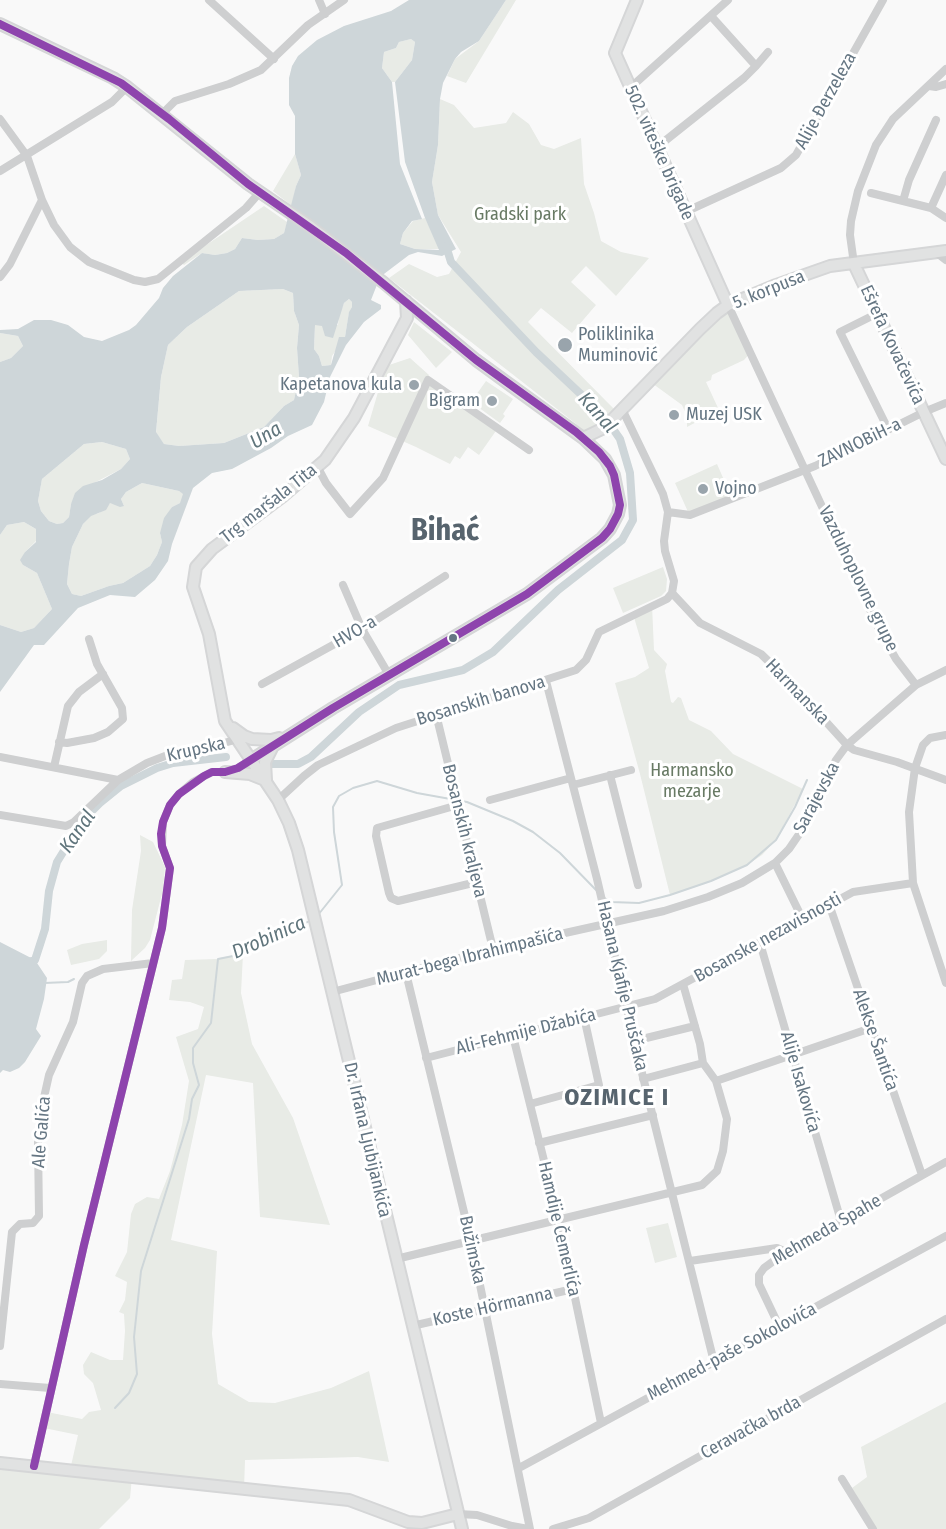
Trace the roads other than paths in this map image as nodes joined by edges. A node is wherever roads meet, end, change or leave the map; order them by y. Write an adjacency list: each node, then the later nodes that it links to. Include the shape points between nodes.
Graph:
1 (209, 0): 11 (street)
2 (319, 0): 7 (street)
3 (344, 0): 7 (street)
4 (637, 0): 17 (main road, 502. viteške brigade, via 615,53)
5 (728, 0): 8 (street)
6 (883, 0): 30 (street, Alije Đerzeleza, via 796,155 781,168)
7 (325, 14): 11 (street, via 309,24)
8 (711, 16): 12 (street); 17 (street)
9 (0, 24): 16 (main road)
10 (768, 52): 12 (street)
11 (274, 59): 18 (street, via 250,76 175,101)
12 (756, 66): 21 (street)
13 (946, 69): 15 (street)
14 (946, 84): 15 (street)
15 (928, 86): 34 (street, via 893,119 868,162 850,221)
16 (127, 87): 18 (main road); 22 (street, via 112,102)
17 (630, 88): 21 (main road, 502. viteške brigade)
18 (162, 114): 25 (main road)
19 (0, 119): 22 (street)
20 (936, 120): 28 (street)
21 (656, 148): 30 (main road, 502. viteške brigade)
22 (27, 156): 23 (street); 27 (street)
23 (0, 171)
24 (946, 175): 29 (street)
25 (260, 192): 27 (street, via 174,267 158,279 146,282 108,271 79,255 62,237); 36 (main road)
26 (871, 193): 28 (street)
27 (42, 200): 35 (street)
28 (903, 201): 29 (street)
29 (931, 208): 31 (street)
30 (685, 212): 37 (main road, 502. viteške brigade)
31 (946, 218)
32 (941, 252): 33 (street); 34 (main road, 5. korpusa)
33 (946, 260)
34 (854, 264): 37 (main road, 5. korpusa, via 822,268); 39 (main road, Ešrefa Kovačevića)
35 (0, 277)
36 (402, 298): 38 (main road); 40 (main road)
37 (728, 306): 42 (main road, 5. korpusa); 51 (street, Vazduhoplovne grupe)
38 (420, 314): 40 (main road); 46 (main road)
39 (876, 314): 43 (main road, Ešrefa Kovačevića); 45 (street, via 840,332)
40 (407, 318): 50 (main road, Trg maršala Tita, via 354,418)
41 (946, 403): 43 (street, ZAVNOBiH-a)
42 (620, 411): 44 (main road, 5. korpusa); 52 (street, via 663,494)
43 (924, 412): 45 (street, ZAVNOBiH-a); 49 (main road, Ešrefa Kovačevića)
44 (604, 428): 46 (main road, 5. korpusa); 48 (main road)
45 (888, 429): 51 (street, ZAVNOBiH-a)
46 (583, 438): 48 (main road)
47 (529, 450): 50 (street, via 428,380 383,478 350,514)
48 (599, 452): 61 (main road, via 610,466 620,505 610,529 527,594)
49 (946, 459)
50 (318, 468): 56 (main road, Trg maršala Tita, via 200,561 194,576)
51 (806, 469): 52 (street, ZAVNOBiH-a, via 690,515); 64 (street, Vazduhoplovne grupe, via 880,631)
52 (668, 512): 55 (street, via 664,541 674,581)
53 (445, 576): 57 (street, HVO-a)
54 (343, 585): 57 (street)
55 (672, 593): 62 (street, Bosanskih banova, via 667,599 604,628 583,665); 71 (street, Harmanska, via 700,623 756,650 773,664)
56 (195, 597): 68 (main road, Dr. Irfana Ljubijankića, via 208,634 224,716 228,728)
57 (362, 629): 61 (street); 63 (street, HVO-a)
58 (89, 639): 60 (street)
59 (946, 670): 64 (street, Sarajevska)
60 (103, 674): 69 (street, via 68,706); 69 (street, via 122,708 123,720 94,738)
61 (389, 675): 66 (main road)
62 (546, 681): 65 (street, Bosanskih banova); 82 (street, Hasana Kjafije Pruščaka)
63 (262, 684)
64 (916, 685): 71 (street, Sarajevska)
65 (436, 714): 83 (street, Bosanskih banova, via 396,728 318,765); 85 (street, Bosanskih kraljeva)
66 (288, 735): 68 (main road, via 261,741); 70 (main road)
67 (946, 735): 75 (street, via 927,740)
68 (240, 738): 73 (main road, Dr. Irfana Ljubijankića); 79 (street, Krupska, via 178,751)
69 (59, 742): 74 (street)
70 (275, 744): 73 (main road); 80 (main road, via 265,762)
71 (847, 745): 75 (street, Harmanska, via 861,754); 87 (street, Sarajevska, via 802,830)
72 (0, 757): 74 (street)
73 (251, 760): 77 (street); 80 (main road, Dr. Irfana Ljubijankića)
74 (54, 767): 79 (street)
75 (915, 768): 81 (street, Harmanska); 89 (street, via 909,812)
76 (631, 770): 78 (street)
77 (225, 772): 80 (main road); 96 (street, via 212,772 193,782 166,814 161,834 170,868)
78 (610, 776): 82 (street); 90 (street)
79 (118, 780): 86 (street, Krupska, via 66,826)
80 (266, 780): 83 (main road, Dr. Irfana Ljubijankića)
81 (946, 780)
82 (572, 782): 84 (street); 93 (street, Hasana Kjafije Pruščaka)
83 (278, 800): 100 (main road, Dr. Irfana Ljubijankića, via 298,850)
84 (490, 800)
85 (458, 804): 88 (street, Bosanskih kraljeva); 88 (street, via 377,828 375,836 391,898 398,901)
86 (0, 815)
87 (775, 863): 92 (street); 93 (street, Sarajevska, via 742,883 701,900)
88 (477, 882): 95 (street, Bosanskih kraljeva)
89 (913, 883): 91 (street, Bosanske nezavisnosti, via 853,892); 98 (street)
90 (638, 885)
91 (829, 904): 92 (street, Bosanske nezavisnosti); 104 (street, Alekse Šantića)
92 (802, 918): 94 (street, Bosanske nezavisnosti)
93 (607, 923): 95 (street, Murat-bega Ibrahimpašića); 101 (street, Hasana Kjafije Pruščaka)
94 (760, 943): 99 (street, Bosanske nezavisnosti); 107 (street, Alije Isakovića)
95 (493, 949): 97 (street, Murat-bega Ibrahimpašića)
96 (153, 963): 130 (street, Ale Galića, via 103,969 87,976 82,983 73,1022 49,1075 41,1111 39,1216 12,1232); 133 (street)
97 (406, 973): 100 (street, Murat-bega Ibrahimpašića); 108 (street, Bužimska)
98 (946, 983)
99 (683, 984): 101 (street, Bosanske nezavisnosti, via 655,999); 103 (street)
100 (332, 992): 123 (main road, Dr. Irfana Ljubijankića)
101 (627, 1007): 102 (street, Ali-Fehmije Džabića); 106 (street, Hasana Kjafije Pruščaka)
102 (584, 1017): 105 (street, Ali-Fehmije Džabića); 112 (street, via 599,1084)
103 (695, 1026): 106 (street); 109 (street)
104 (871, 1028): 107 (street); 116 (street, Alekse Šantića)
105 (513, 1036): 108 (street, Ali-Fehmije Džabića); 112 (street, Hamdije Čemerlića)
106 (634, 1041): 110 (street, Hasana Kjafije Pruščaka)
107 (792, 1056): 111 (street); 119 (street, Alije Isakovića)
108 (426, 1058): 121 (street, Bužimska)
109 (703, 1063): 110 (street); 111 (street)
110 (644, 1079): 113 (street, Hasana Kjafije Pruščaka)
111 (716, 1081): 117 (street, via 727,1119 717,1171 702,1185)
112 (530, 1104): 114 (street, Hamdije Čemerlića)
113 (653, 1115): 114 (street); 117 (street, Hasana Kjafije Pruščaka)
114 (539, 1143): 118 (street, Hamdije Čemerlića)
115 (946, 1161): 116 (street, Mehmeda Spahe)
116 (921, 1175): 119 (street, Mehmeda Spahe)
117 (673, 1192): 118 (street); 124 (street, Hasana Kjafije Pruščaka)
118 (559, 1221): 121 (street); 125 (street, Hamdije Čemerlića)
119 (841, 1221): 122 (street, Mehmeda Spahe)
120 (946, 1236): 129 (street, Mehmed-paše Sokolovića)
121 (471, 1241): 123 (street); 126 (street, Bužimska)
122 (786, 1252): 124 (street, via 777,1248); 129 (street, Mehmeda Spahe, via 774,1258 759,1275 759,1284)
123 (396, 1259): 128 (main road, Dr. Irfana Ljubijankića)
124 (690, 1261): 131 (street, Hasana Kjafije Pruščaka)
125 (573, 1289): 126 (street, Koste Hörmanna); 134 (street, Hamdije Čemerlića)
126 (484, 1309): 128 (street, Koste Hörmanna); 137 (street, Bužimska)
127 (946, 1319): 142 (street, Ceravačka brda, via 589,1518)
128 (412, 1326): 139 (main road, Dr. Irfana Ljubijankića)
129 (779, 1326): 131 (street, Mehmed-paše Sokolovića)
130 (0, 1346)
131 (714, 1362): 134 (street, Mehmed-paše Sokolovića)
132 (0, 1384): 133 (street)
133 (50, 1388): 136 (street)
134 (601, 1423): 137 (street, Mehmed-paše Sokolovića)
135 (0, 1462): 136 (main road)
136 (34, 1466): 139 (main road, via 349,1500 422,1524)
137 (519, 1468): 141 (street, Bužimska)
138 (842, 1479): 143 (street)
139 (458, 1514): 140 (main road, Dr. Irfana Ljubijankića); 141 (street)
140 (462, 1529)
141 (529, 1529)
142 (553, 1529)
143 (873, 1529)

